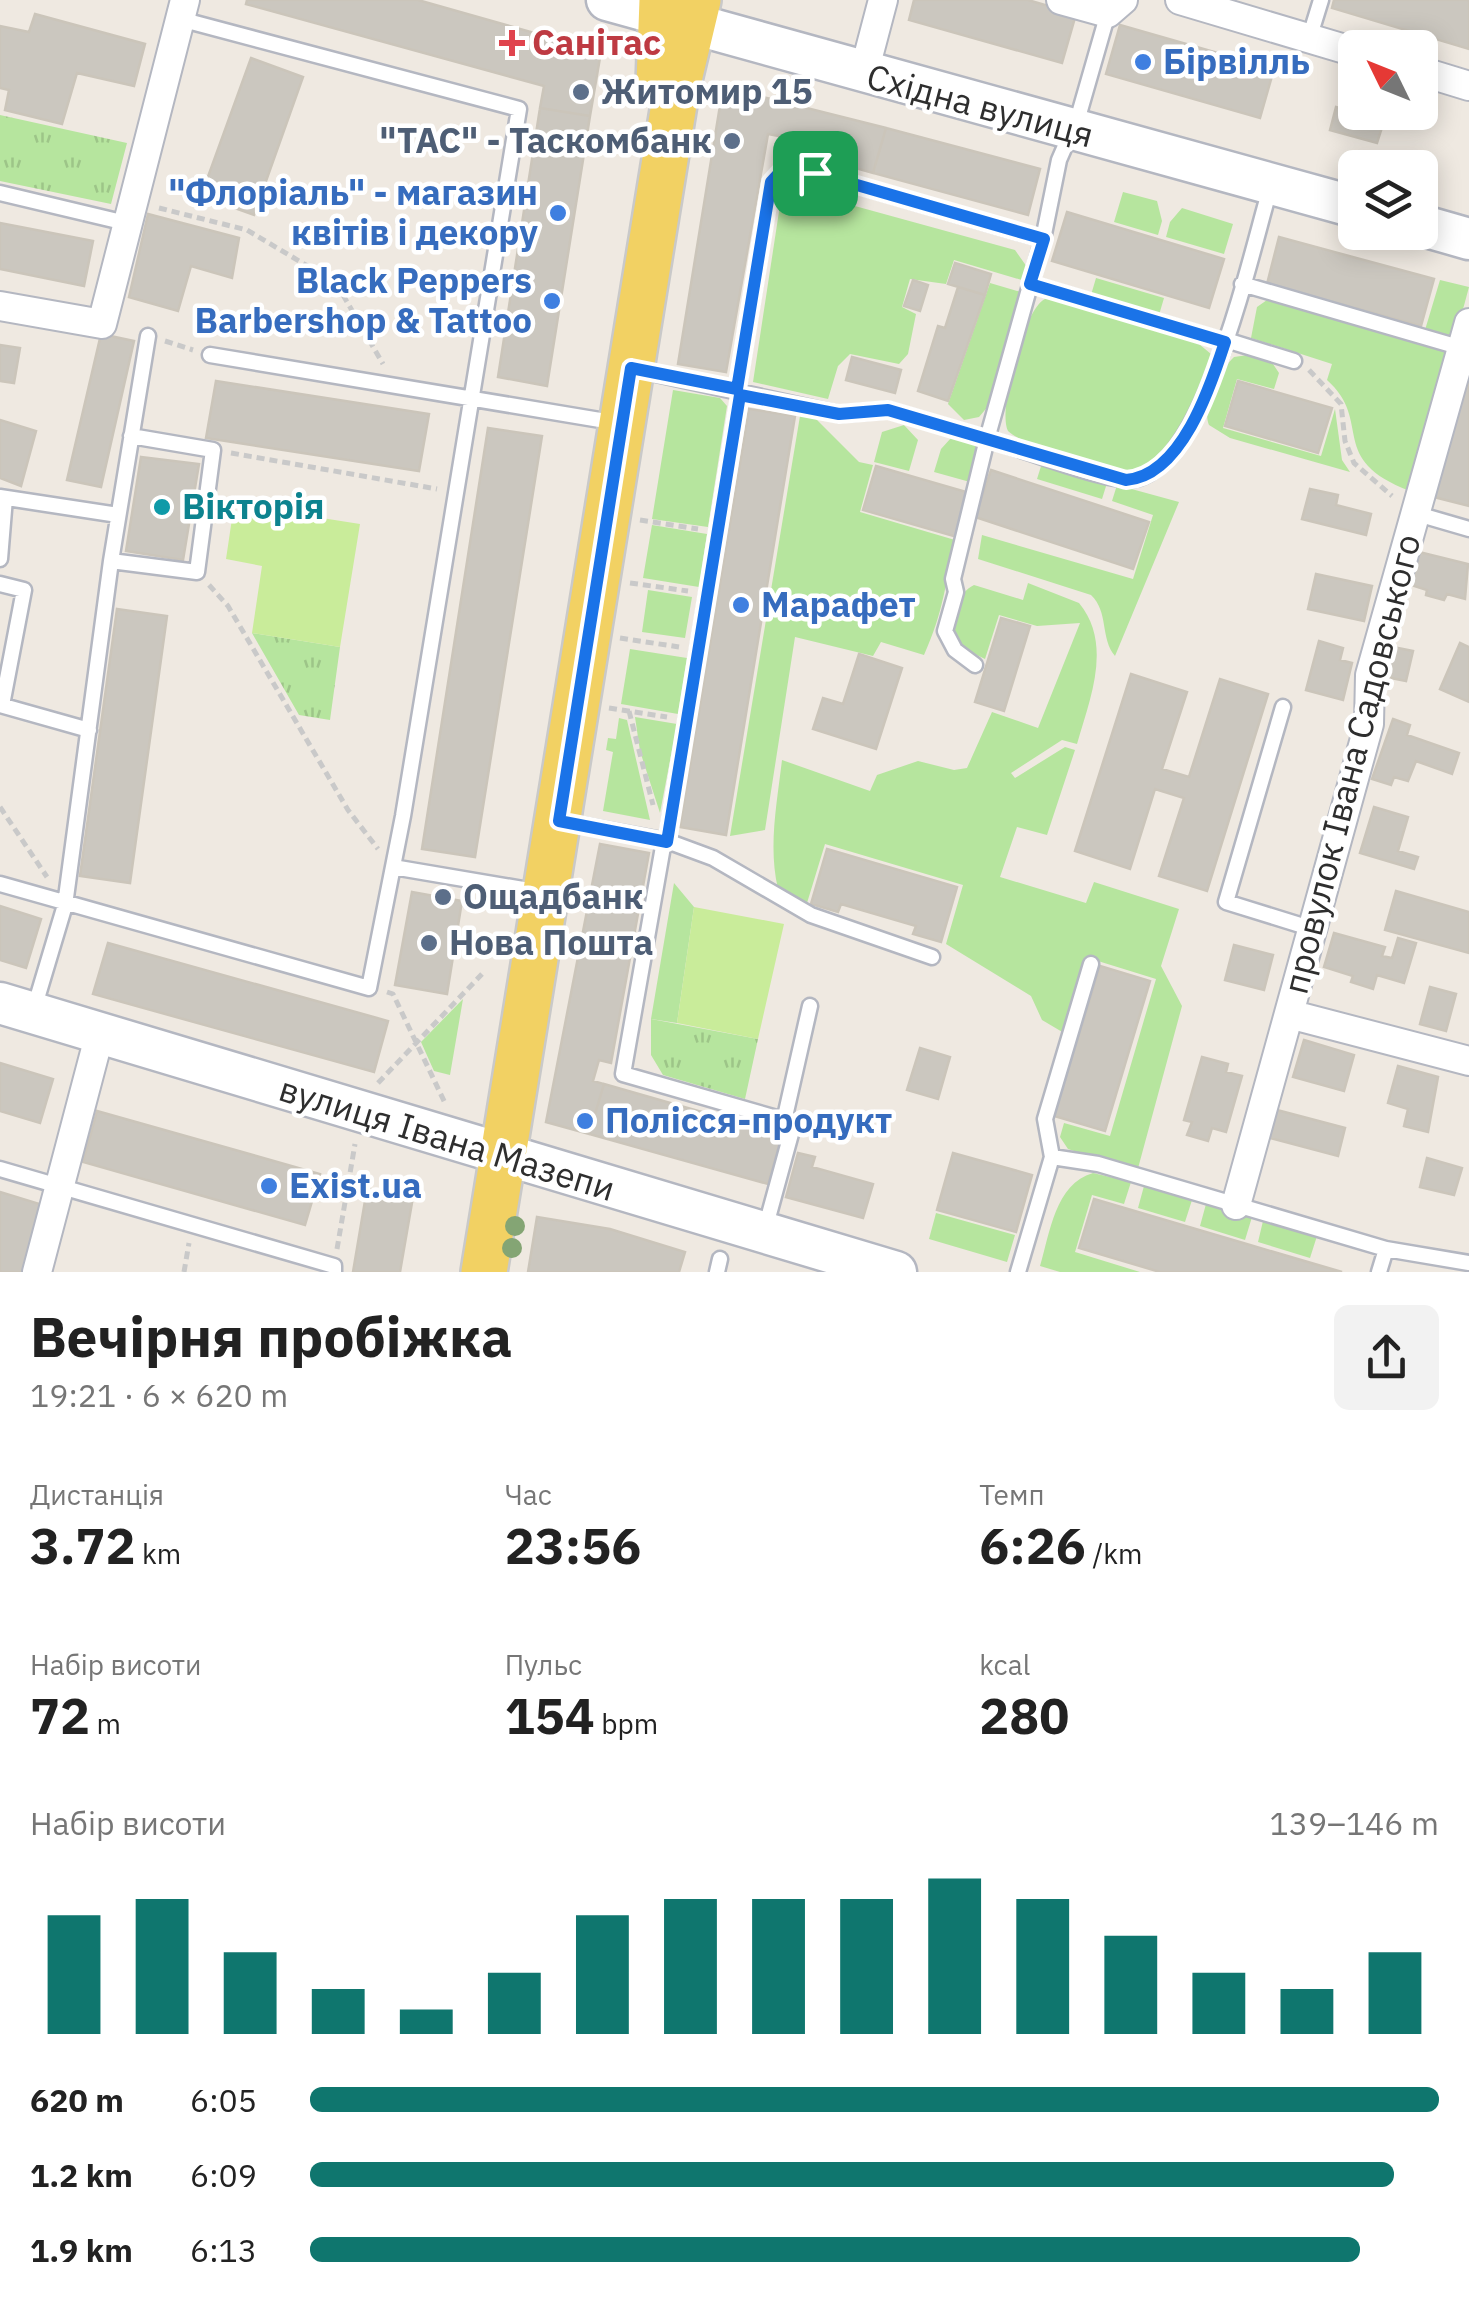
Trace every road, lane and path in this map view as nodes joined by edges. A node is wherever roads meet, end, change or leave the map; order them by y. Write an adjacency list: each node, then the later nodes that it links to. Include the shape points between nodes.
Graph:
1 (607, 0): 7 (street, Східна вулиця)
2 (883, 0): 11 (street)
3 (1062, 0): 6 (street)
4 (1180, 0): 9 (street)
5 (1321, 0): 9 (lane)
6 (1116, 6): 14 (lane)
7 (681, 8): 11 (street, Східна вулиця); 14 (street, Східна вулиця); 33 (main road, via 678,80); 37 (main road, via 662,68)
8 (182, 10): 19 (street); 36 (lane, via 519,110)
9 (1309, 39): 10 (street)
10 (1338, 47)
11 (868, 57): 14 (street, Східна вулиця)
12 (1438, 77): 13 (street)
13 (1469, 86)
14 (1074, 122): 15 (street, Східна вулиця); 23 (lane)
15 (1274, 176): 16 (street, Східна вулиця); 18 (street, Східна вулиця); 26 (lane)
16 (1338, 187)
17 (0, 193): 19 (lane)
18 (1338, 200)
19 (129, 212): 27 (street, via 102,324); 34 (path, via 247,230 336,283)
20 (1438, 213): 21 (street)
21 (1469, 222)
22 (1438, 230): 24 (street)
23 (1044, 239): 25 (lane); 35 (lane, via 798,168 782,170 771,182)
24 (1469, 239)
25 (1030, 284): 30 (lane); 39 (lane)
26 (1242, 284): 29 (lane); 30 (lane)
27 (0, 306)
28 (148, 336): 38 (lane)
29 (1466, 336): 43 (street, провулок Івана Садовського)
30 (1226, 341): 32 (lane); 39 (lane, via 1200,410 1174,450 1145,476 1114,477)
31 (210, 355): 34 (lane)
32 (1294, 361): 43 (path, via 1341,404 1344,441 1354,462)
33 (631, 368): 35 (lane); 64 (main road)
34 (394, 384): 36 (lane)
35 (738, 392): 39 (lane, via 839,414 888,410); 47 (lane)
36 (474, 397): 37 (lane); 41 (lane)
37 (606, 421): 68 (main road)
38 (130, 436): 40 (lane); 44 (lane)
39 (987, 438): 56 (lane, via 945,632 954,650)
40 (213, 450): 41 (path); 50 (lane)
41 (458, 493): 66 (lane)
42 (3, 497): 44 (lane); 48 (lane)
43 (1414, 512): 46 (lane); 70 (street, провулок Івана Садовського, via 1370,675 1369,724)
44 (118, 516): 49 (lane)
45 (637, 520): 47 (path)
46 (1469, 529)
47 (718, 532): 53 (lane)
48 (0, 559)
49 (111, 561): 50 (lane); 62 (lane)
50 (198, 572): 66 (path, via 228,606 348,810)
51 (627, 582): 53 (path)
52 (0, 584): 57 (lane, via 24,590)
53 (707, 594): 55 (lane)
54 (618, 638): 55 (path)
55 (698, 650): 61 (lane)
56 (975, 665)
57 (1, 705): 62 (lane)
58 (1283, 706): 70 (lane, via 1226,902)
59 (606, 707): 60 (path)
60 (630, 711): 61 (path); 65 (path, via 636,753)
61 (687, 720): 65 (lane)
62 (88, 730): 69 (lane)
63 (0, 807): 69 (path)
64 (559, 821): 65 (lane); 85 (main road)
65 (666, 841): 71 (lane, via 713,858 811,915); 83 (lane, via 623,1074)
66 (393, 867): 68 (lane); 74 (lane)
67 (0, 884): 69 (lane)
68 (529, 890): 85 (main road)
69 (65, 904): 74 (lane); 76 (lane)
70 (1313, 929): 77 (street, провулок Івана Садовського)
71 (932, 957)
72 (1092, 964): 86 (lane, via 1045,1120)
73 (482, 974): 79 (path)
74 (369, 988): 79 (path, via 393,994)
75 (810, 1006): 83 (lane)
76 (16, 1008): 78 (street, вулиця Івана Мазепи)
77 (1289, 1014): 80 (street); 89 (street, провулок Івана Садовського)
78 (100, 1033): 85 (street, вулиця Івана Мазепи); 88 (street)
79 (416, 1043): 81 (path); 82 (path)
80 (1469, 1062)
81 (378, 1083)
82 (445, 1103)
83 (784, 1120): 91 (lane, via 794,1124)
84 (355, 1144): 95 (path)
85 (494, 1153): 91 (street, вулиця Івана Мазепи); 98 (main road); 99 (main road)
86 (1052, 1157): 89 (lane); 101 (lane)
87 (0, 1169): 88 (lane)
88 (58, 1187): 90 (lane); 96 (street)
89 (1236, 1204): 92 (lane)
90 (192, 1225): 95 (lane); 97 (path)
91 (764, 1234): 94 (street, вулиця Івана Мазепи)
92 (1386, 1249): 93 (lane); 102 (lane)
93 (1469, 1262)
94 (848, 1265): 100 (street, вулиця Івана Мазепи)
95 (334, 1269)
96 (37, 1272)
97 (184, 1272)
98 (466, 1272)
99 (484, 1272)
100 (896, 1272)
101 (1018, 1272)
102 (1379, 1272)

